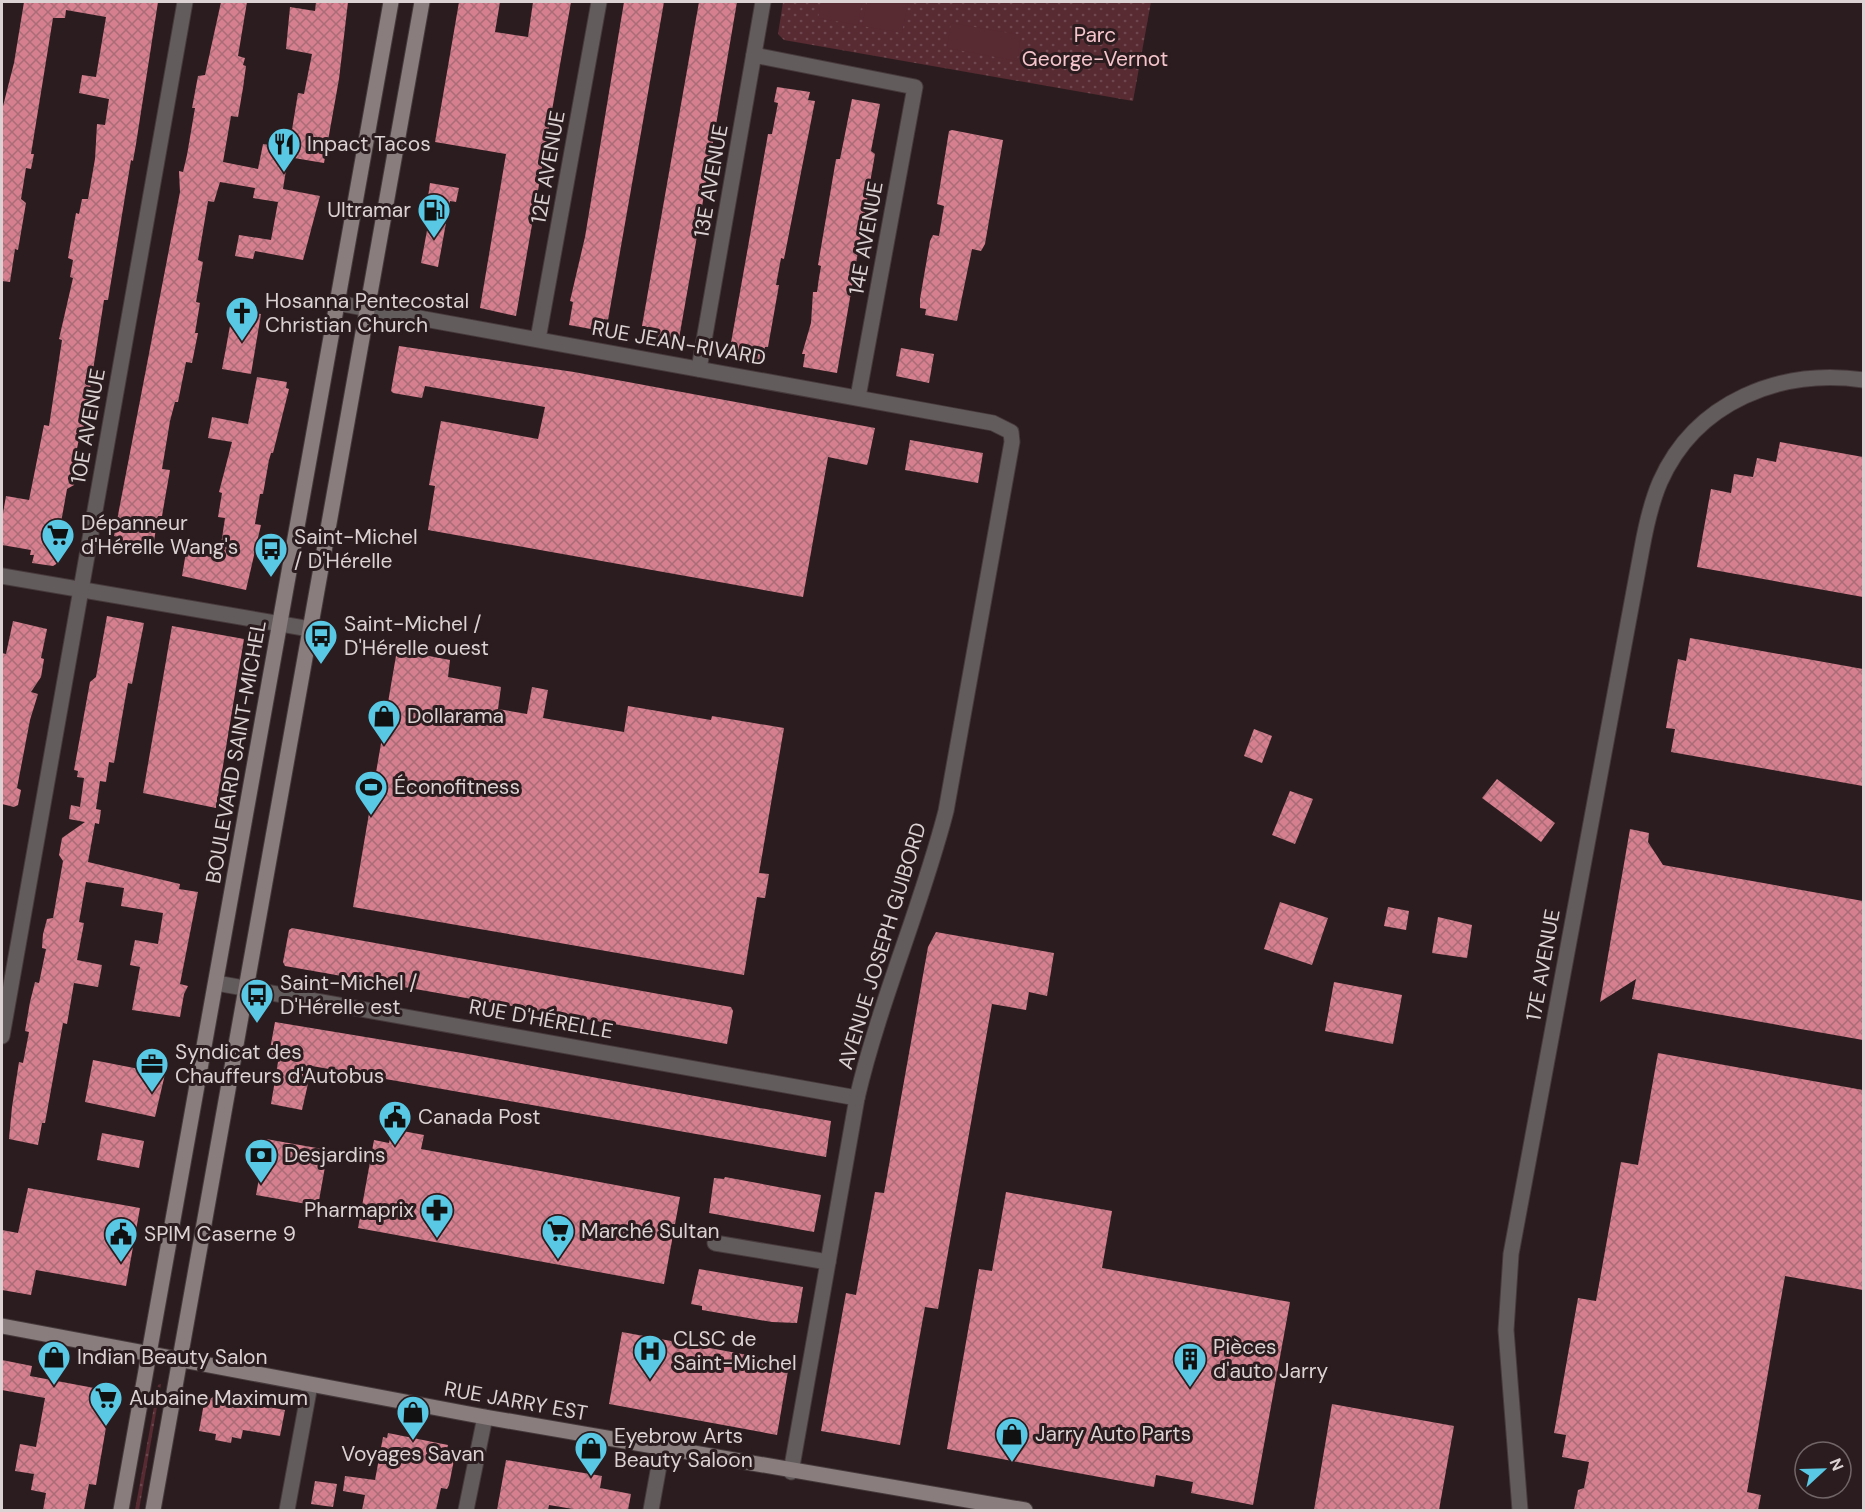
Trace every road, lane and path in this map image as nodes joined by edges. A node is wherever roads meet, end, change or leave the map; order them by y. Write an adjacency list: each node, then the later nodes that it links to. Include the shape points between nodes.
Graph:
1 (185, 2): 15 (street, 10E AVENUE)
2 (391, 2): 7 (main road, BOULEVARD SAINT-MICHEL)
3 (422, 2): 8 (main road)
4 (599, 2): 9 (street, 12E AVENUE)
5 (763, 2): 6 (street, 13E AVENUE)
6 (754, 55): 10 (street, 13E AVENUE); 12 (street, 14E AVENUE, via 915,87)
7 (337, 303): 8 (street, RUE JEAN-RIVARD); 16 (main road, BOULEVARD SAINT-MICHEL)
8 (368, 309): 9 (street, RUE JEAN-RIVARD); 17 (main road)
9 (538, 339): 10 (street, RUE JEAN-RIVARD)
10 (699, 369): 12 (street, RUE JEAN-RIVARD)
11 (1863, 380): 37 (street, 17E AVENUE, via 1811,376 1758,389 1724,407 1687,440 1661,480 1645,530 1511,1254 1506,1330)
12 (858, 397): 13 (street, RUE JEAN-RIVARD, via 993,423)
13 (1011, 432): 21 (street, AVENUE JOSEPH GUIBORD, via 946,811)
14 (2, 576): 15 (street)
15 (81, 589): 16 (street); 20 (street, 10E AVENUE)
16 (280, 624): 17 (street); 18 (main road, BOULEVARD SAINT-MICHEL)
17 (310, 629): 19 (main road)
18 (216, 983): 19 (street, RUE D'HÉRELLE); 25 (main road, BOULEVARD SAINT-MICHEL)
19 (246, 989): 21 (street, RUE D'HÉRELLE); 26 (main road)
20 (2, 1036)
21 (857, 1098): 23 (street, AVENUE JOSEPH GUIBORD)
22 (715, 1243): 23 (street)
23 (828, 1262): 30 (street, AVENUE JOSEPH GUIBORD)
24 (2, 1326): 25 (main road, RUE JARRY EST)
25 (149, 1354): 26 (main road, RUE JARRY EST); 31 (main road, BOULEVARD SAINT-MICHEL)
26 (180, 1361): 27 (main road, RUE JARRY EST); 32 (main road)
27 (310, 1385): 28 (main road, RUE JARRY EST); 33 (street)
28 (485, 1417): 29 (main road, RUE JARRY EST); 34 (street)
29 (662, 1449): 30 (main road, RUE JARRY EST); 35 (street)
30 (791, 1472): 36 (main road, RUE JARRY EST)
31 (121, 1510)
32 (153, 1510)
33 (287, 1510)
34 (466, 1510)
35 (651, 1510)
36 (1022, 1510)
37 (1520, 1510)

